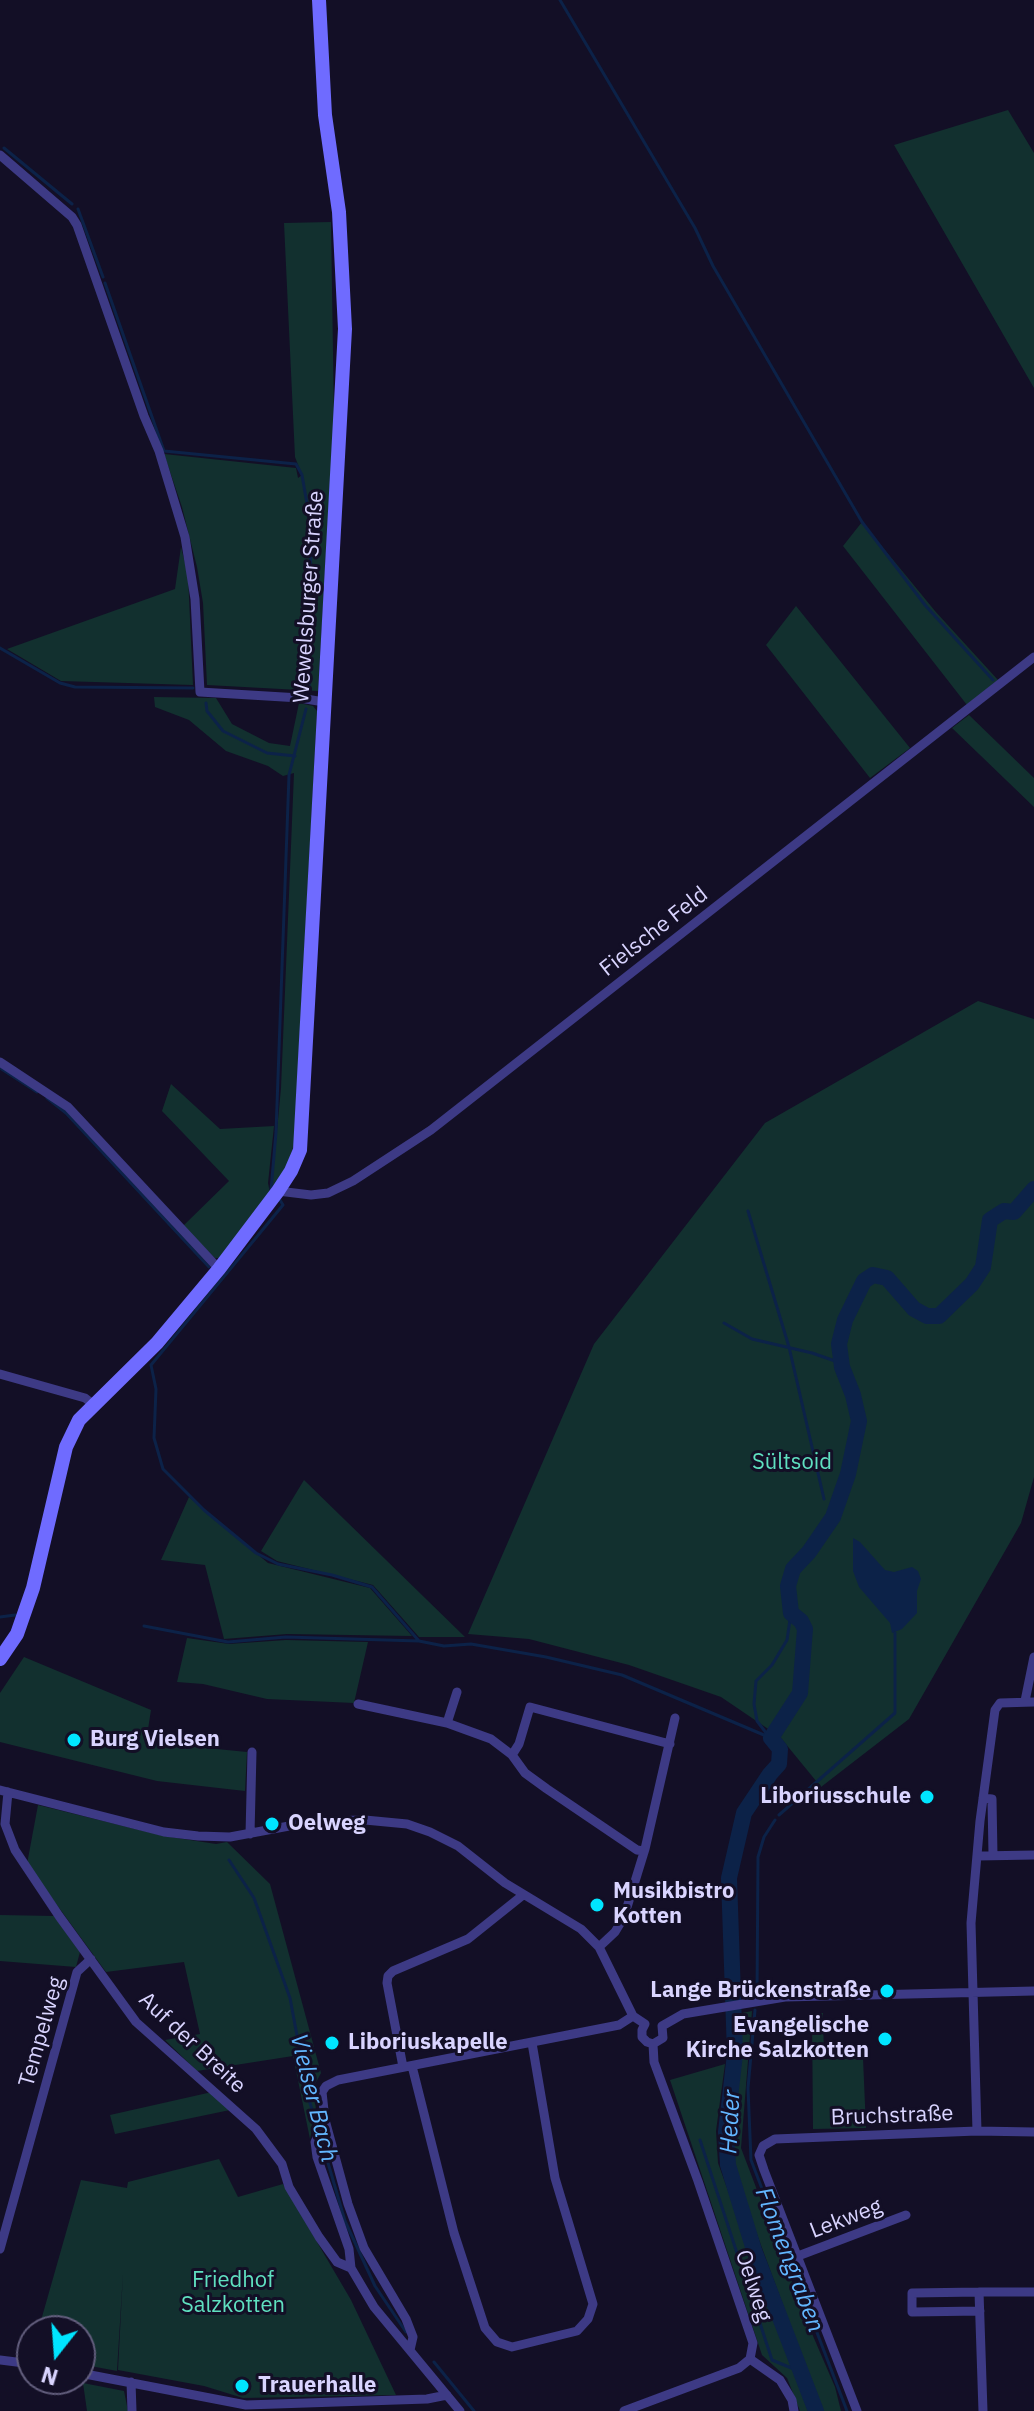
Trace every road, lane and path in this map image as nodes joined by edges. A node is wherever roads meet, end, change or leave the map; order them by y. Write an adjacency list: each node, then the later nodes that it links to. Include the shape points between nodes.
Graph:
1 (319, 0): 4 (main road, Wewelsburger Straße, via 345,329)
2 (0, 155): 4 (street, via 77,225 185,537 200,692)
3 (1034, 657): 6 (street, Fielsche Feld, via 431,1130 328,1193)
4 (324, 702): 6 (main road, Wewelsburger Straße, via 300,1150)
5 (0, 1062): 7 (street, via 68,1107)
6 (278, 1191): 7 (main road, Wewelsburger Straße)
7 (219, 1269): 9 (main road, via 157,1343)
8 (0, 1374): 9 (street)
9 (94, 1405): 11 (main road, via 79,1420 66,1447 33,1588 17,1634)
10 (1034, 1657): 13 (street)
11 (0, 1659)
12 (457, 1692): 16 (street)
13 (1029, 1701): 21 (street, via 1000,1703 995,1710)
14 (358, 1704): 16 (street)
15 (675, 1718): 17 (street)
16 (447, 1723): 19 (street, via 491,1739)
17 (670, 1744): 19 (street, via 530,1707); 23 (street)
18 (252, 1752): 22 (street)
19 (512, 1755): 23 (street, via 547,1789)
20 (4, 1791): 22 (street, via 164,1832); 29 (street, Auf der Breite, via 5,1824 15,1850)
21 (983, 1798): 24 (street, via 992,1799); 26 (street)
22 (250, 1834): 27 (street, via 316,1821 407,1824 458,1846)
23 (644, 1851): 28 (street, via 624,1917)
24 (993, 1855): 25 (street); 26 (street)
25 (1034, 1855)
26 (978, 1856): 31 (street)
27 (523, 1895): 28 (street, via 581,1929); 37 (street, via 468,1939 388,1976)
28 (599, 1947): 32 (street)
29 (91, 1959): 41 (street, Tempelweg, via 77,1972); 45 (street, Auf der Breite, via 136,2022 256,2129 282,2164 289,2187 319,2237 337,2262)
30 (1034, 1991): 31 (street)
31 (971, 1994): 34 (street, via 785,1997 683,2014); 39 (street)
32 (633, 2016): 33 (street); 35 (street, via 619,2025)
33 (645, 2024): 34 (street, via 654,2021); 36 (street, via 642,2037)
34 (662, 2026): 36 (street, via 663,2038)
35 (532, 2043): 37 (street); 37 (street, via 555,2178 593,2304 577,2331 512,2347 497,2342 485,2328)
36 (653, 2044): 50 (street, Oelweg, via 654,2062 753,2343)
37 (408, 2066): 38 (street, via 326,2086)
38 (324, 2122): 45 (street, via 315,2142); 49 (street, via 364,2248 413,2337)
39 (977, 2131): 40 (street, Bruchstraße); 44 (street, Bruchstraße, via 775,2139 763,2146 759,2155)
40 (1034, 2132)
41 (5, 2211): 43 (street, Tempelweg)
42 (906, 2215): 44 (street, Lekweg)
43 (0, 2249)
44 (798, 2256): 59 (street)
45 (351, 2268): 49 (street, via 374,2307)
46 (979, 2292): 47 (street); 48 (street); 48 (street, via 912,2293 912,2312)
47 (1034, 2292)
48 (980, 2311): 60 (street)
49 (410, 2350): 53 (street)
50 (750, 2359): 57 (street, via 739,2368); 58 (street, via 780,2380)
51 (96, 2376): 52 (street)
52 (131, 2382): 54 (street, via 246,2405); 55 (street)
53 (447, 2395): 54 (street); 56 (street)
54 (348, 2406)
55 (132, 2411)
56 (460, 2411)
57 (624, 2411)
58 (794, 2411)
59 (857, 2411)
60 (983, 2411)

